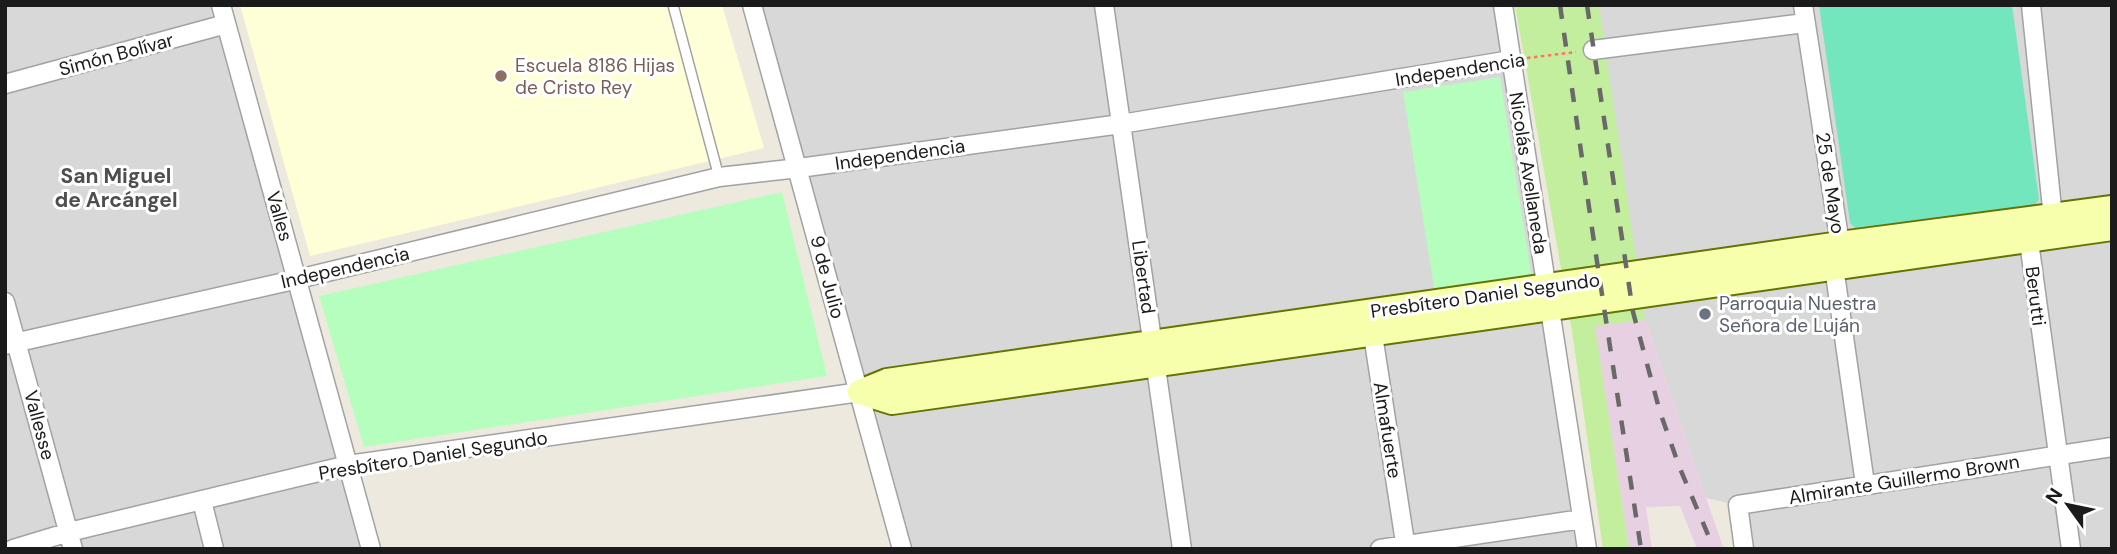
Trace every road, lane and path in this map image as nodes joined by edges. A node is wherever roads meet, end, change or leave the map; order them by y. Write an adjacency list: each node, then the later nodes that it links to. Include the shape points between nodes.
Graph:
1 (221, 5): 8 (street, Valles)
2 (673, 5): 14 (lane)
3 (752, 5): 13 (street, 9 de Julio)
4 (1104, 5): 12 (street, Libertad)
5 (1503, 5): 10 (street, Nicolás Avellaneda)
6 (2031, 5): 16 (street, Berutti, via 2052,208)
7 (1804, 14): 9 (street); 18 (street, 25 de Mayo)
8 (226, 24): 11 (street, Simón Bolívar); 19 (street, Valles)
9 (1593, 50): 10 (path, Independencia)
10 (1511, 60): 12 (street, Independencia); 20 (street, Nicolás Avellaneda)
11 (5, 84)
12 (1121, 124): 13 (street, Independencia); 24 (street, Libertad)
13 (799, 168): 14 (street, Independencia); 25 (street, 9 de Julio)
14 (719, 177): 19 (street, Independencia)
15 (2112, 208): 16 (main road, Presbítero Daniel Segundo)
16 (2041, 228): 17 (main road, Presbítero Daniel Segundo); 18 (main road, Presbítero Daniel Segundo); 27 (street, Berutti, via 2031,249)
17 (2112, 228)
18 (1837, 255): 20 (main road, Presbítero Daniel Segundo); 29 (street, 25 de Mayo)
19 (298, 279): 23 (street, Independencia); 28 (street, Valles)
20 (1548, 297): 22 (main road, Presbítero Daniel Segundo); 31 (street, Nicolás Avellaneda)
21 (5, 302): 23 (street, Vallesse)
22 (1371, 323): 24 (main road, Presbítero Daniel Segundo); 33 (street, Almafuerte)
23 (11, 344): 32 (street, Vallesse)
24 (1155, 354): 25 (main road, Presbítero Daniel Segundo, via 887,382); 38 (street, Libertad)
25 (860, 392): 28 (street, Presbítero Daniel Segundo); 37 (street, 9 de Julio)
26 (2112, 447): 27 (street, Almirante Guillermo Brown)
27 (2057, 455): 29 (street, Almirante Guillermo Brown); 42 (street, Berutti)
28 (348, 465): 30 (street, Presbítero Daniel Segundo); 36 (street, Valles)
29 (1865, 484): 41 (street, Almirante Guillermo Brown, via 1738,505)
30 (202, 501): 32 (street, Presbítero Daniel Segundo); 35 (street)
31 (1582, 519): 33 (street); 40 (street, Nicolás Avellaneda)
32 (71, 540): 34 (street, Presbítero Daniel Segundo)
33 (1406, 547): 39 (street)
34 (13, 549)
35 (214, 549)
36 (371, 549)
37 (902, 549)
38 (1182, 549)
39 (1380, 549)
40 (1587, 549)
41 (1744, 549)
42 (2071, 549)

